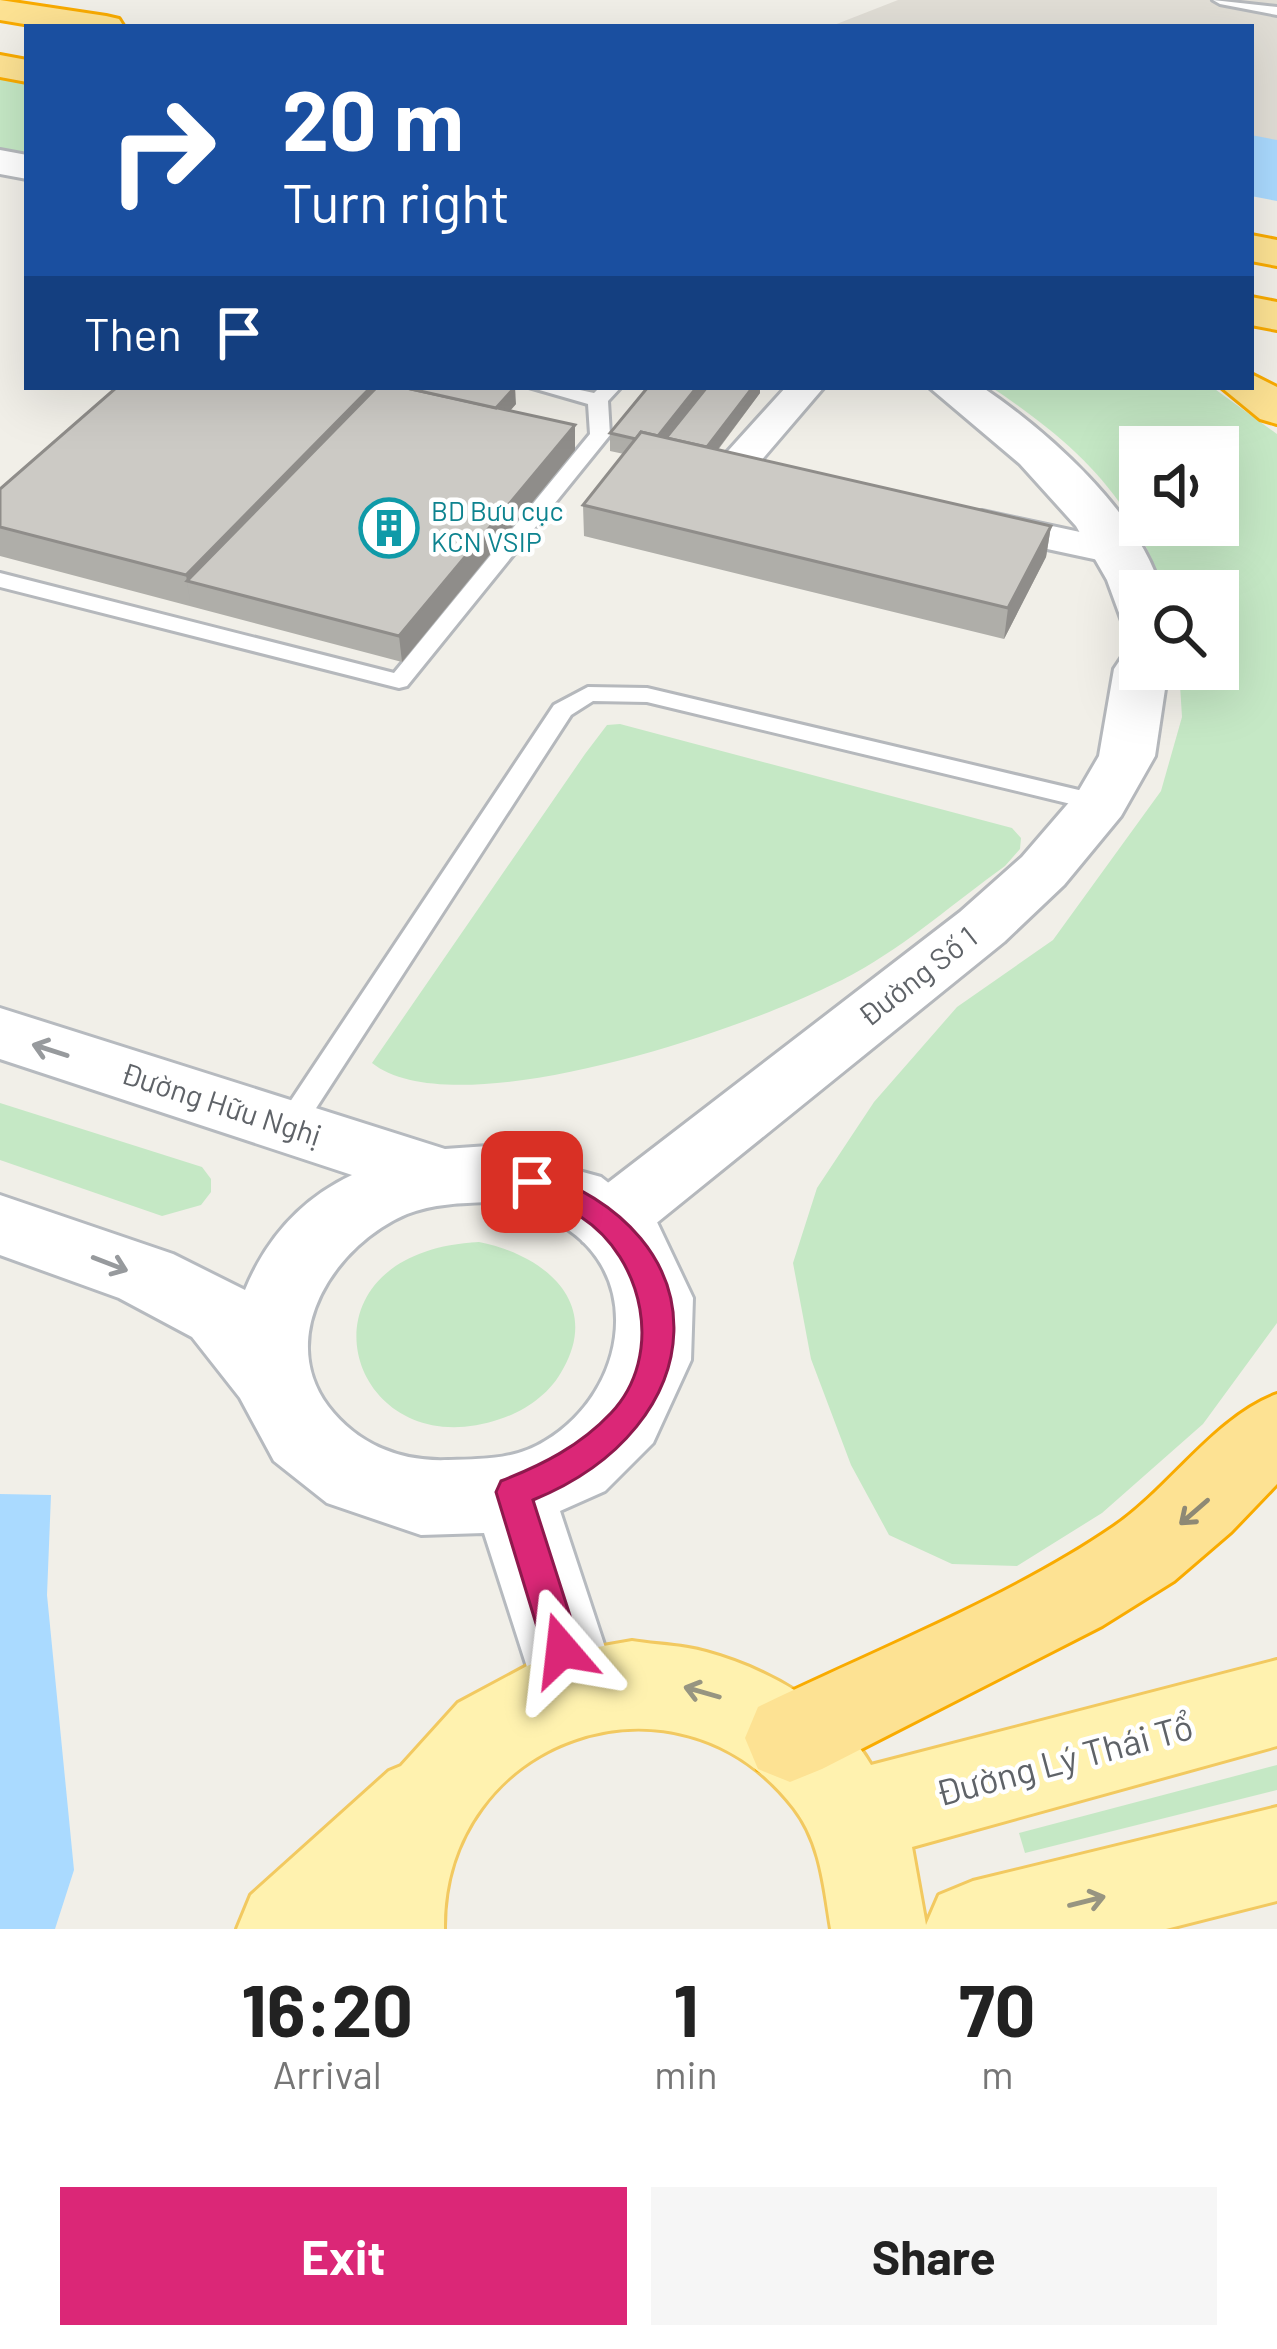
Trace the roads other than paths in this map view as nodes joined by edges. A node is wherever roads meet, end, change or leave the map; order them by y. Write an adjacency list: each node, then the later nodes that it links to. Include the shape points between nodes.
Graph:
1 (1220, 0): 3 (lane)
2 (0, 9): 4 (highway)
3 (1277, 11)
4 (88, 24)
5 (567, 390): 9 (lane)
6 (803, 390): 11 (street, via 733,469)
7 (956, 390): 13 (street, via 1026,443)
8 (1249, 390): 10 (highway)
9 (604, 394): 15 (lane, via 600,435 399,681)
10 (1277, 409)
11 (823, 488)
12 (936, 513): 13 (street)
13 (1117, 553): 14 (street)
14 (1124, 570)
15 (0, 580)
16 (1138, 690): 17 (street, Đường Số 1, via 1127,756)
17 (1100, 803): 19 (lane, via 647,695 588,694 562,710); 21 (street, Đường Số 1, via 982,927)
18 (0, 1033): 19 (main road, Đường Hữu Nghị, one-way to 18)
19 (288, 1128): 20 (main road, Đường Hữu Nghị)
20 (441, 1177): 21 (main road, via 532,1182); 23 (main road, via 357,1205 294,1263 268,1340)
21 (608, 1222): 25 (main road, via 638,1255 654,1294 659,1337 649,1381 625,1422 587,1457)
22 (0, 1226): 23 (main road, one-way to 23, via 214,1310)
23 (272, 1380): 25 (main road, via 314,1448 362,1480 421,1498)
24 (1277, 1430): 28 (highway, one-way to 28, via 1144,1554)
25 (513, 1492): 26 (main road)
26 (575, 1690): 28 (main road, one-way to 26, via 703,1691 639,1682); 29 (main road, via 488,1735)
27 (1277, 1703): 30 (main road, Đường Lý Thái Tổ)
28 (790, 1738): 30 (main road)
29 (442, 1785): 32 (main road); 33 (main road, via 410,1846)
30 (851, 1817): 34 (main road, via 872,1873)
31 (1277, 1853): 35 (main road, one-way to 31)
32 (285, 1929)
33 (396, 1929)
34 (879, 1929)
35 (974, 1929)

